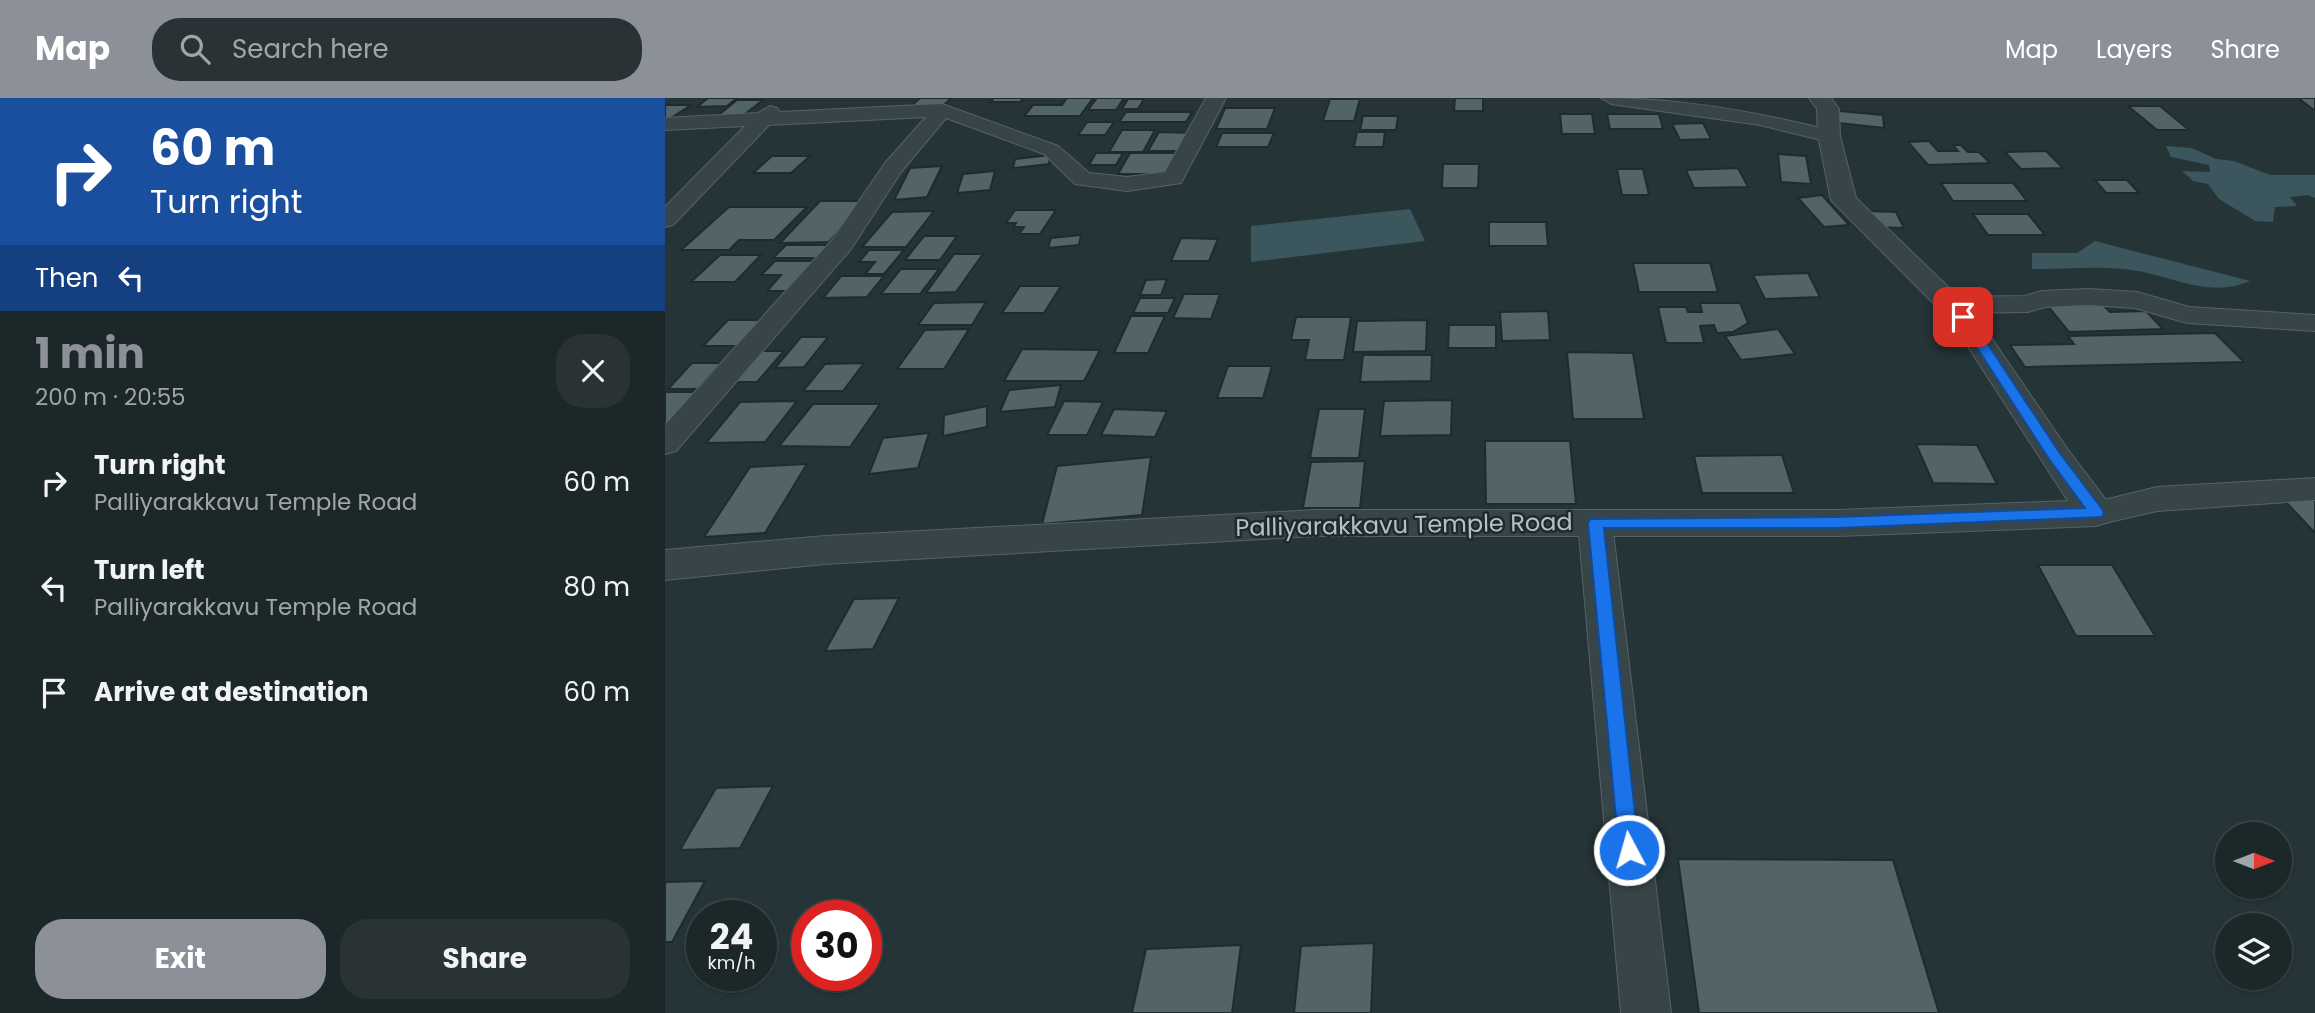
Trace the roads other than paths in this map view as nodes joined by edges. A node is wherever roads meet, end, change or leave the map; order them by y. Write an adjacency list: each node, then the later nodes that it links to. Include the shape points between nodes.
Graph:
1 (781, 98): 6 (street)
2 (1216, 98): 5 (street, via 1173,178 1127,184 1083,179 1051,149)
3 (1611, 98): 8 (street, via 1760,119)
4 (1820, 98): 8 (street, via 1828,109)
5 (942, 110): 6 (street); 12 (street, via 893,169 842,244)
6 (763, 120): 7 (street); 9 (street)
7 (665, 124)
8 (1829, 136): 10 (street, via 1844,200)
9 (665, 219)
10 (1951, 305): 11 (street, via 2088,297 2137,300 2187,315); 14 (street)
11 (2315, 323)
12 (665, 444)
13 (2315, 489): 14 (street, via 2157,499)
14 (2096, 513): 15 (street, Palliyarakkavu Temple Road, via 1838,523)
15 (1595, 523): 16 (street, Palliyarakkavu Temple Road, via 1316,523 825,550); 17 (street)
16 (665, 565)
17 (1646, 1013)

